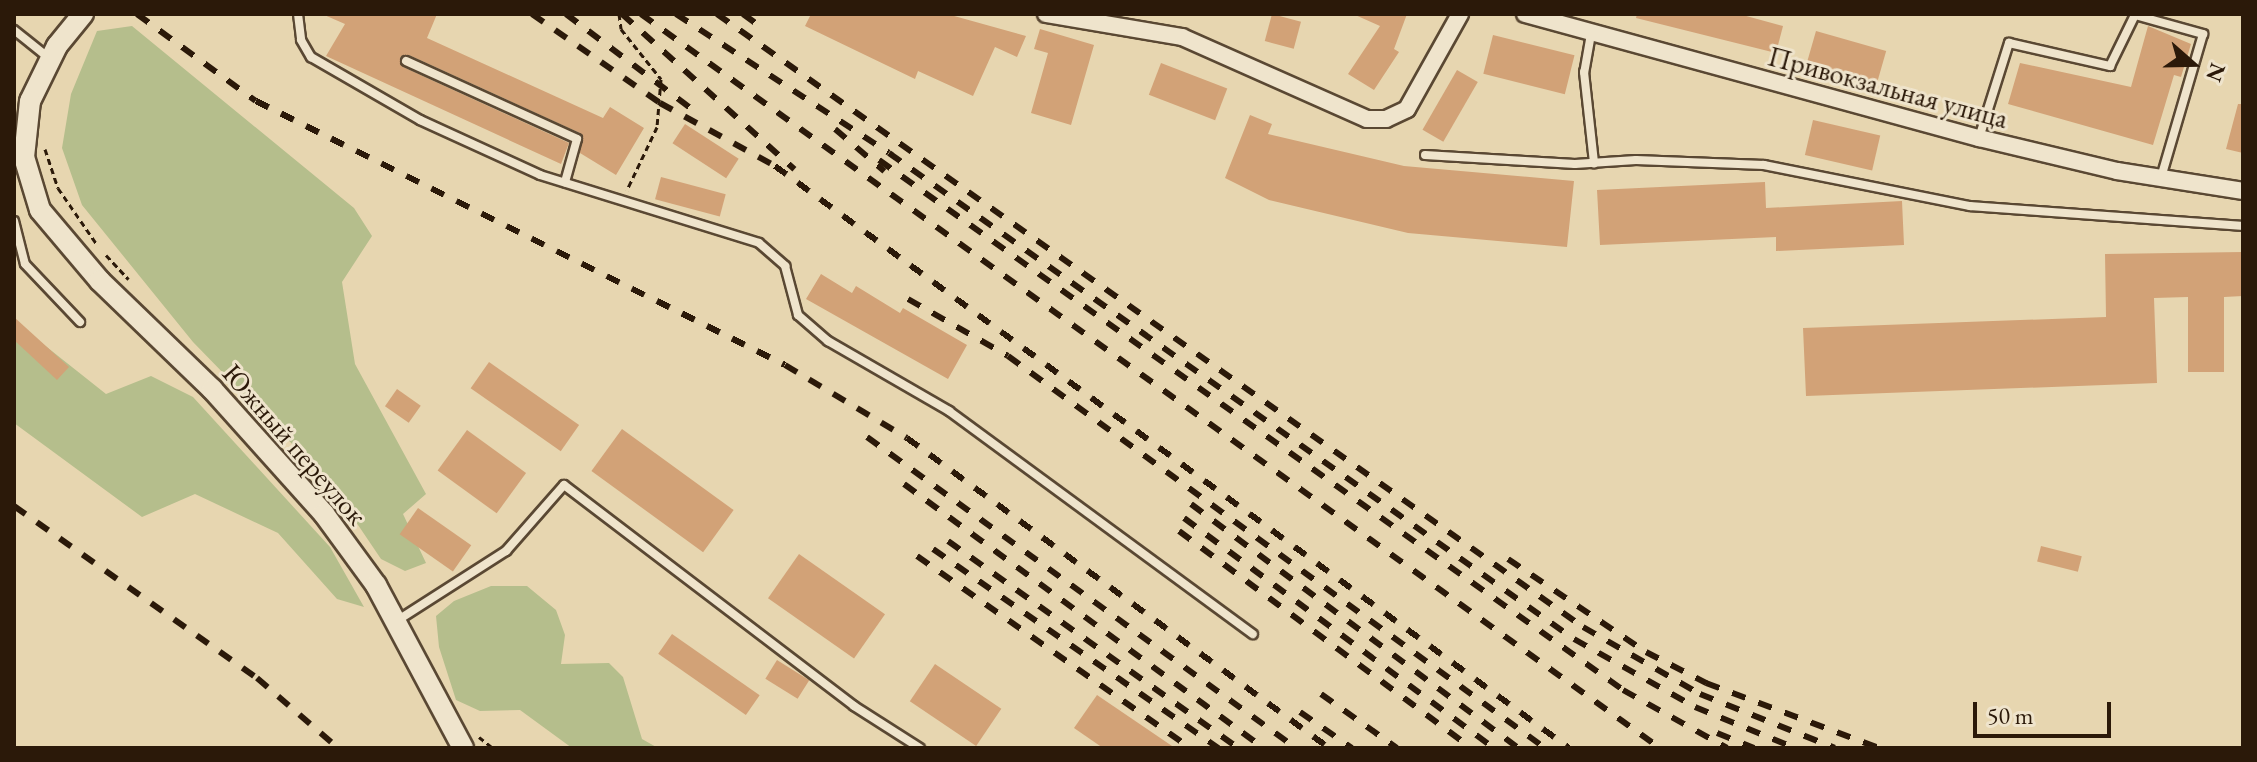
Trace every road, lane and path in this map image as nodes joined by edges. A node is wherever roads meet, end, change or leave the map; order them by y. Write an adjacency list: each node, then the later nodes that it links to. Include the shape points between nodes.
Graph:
1 (83, 14): 10 (street)
2 (298, 14): 17 (lane, via 301,40 311,57 337,74 420,120)
3 (619, 14): 19 (path, via 621,29 661,79 657,127)
4 (1046, 14): 5 (street, via 1182,37 1367,119 1386,119 1407,109)
5 (1460, 14)
6 (1525, 14): 7 (street, Привокзальная улица)
7 (1572, 21): 9 (street, Привокзальная улица)
8 (14, 30): 10 (lane)
9 (1591, 34): 12 (street, Привокзальная улица); 15 (lane, via 1584,72)
10 (50, 58): 14 (street, via 30,101)
11 (406, 61): 17 (lane, via 577,139)
12 (1979, 138): 16 (street, Привокзальная улица); 16 (lane, via 2009,43 2110,66 2135,15 2203,34)
13 (1425, 155): 15 (lane)
14 (19, 157): 23 (street, Южный переулок, via 40,210 100,281 212,389 324,514 376,585)
15 (1594, 163): 21 (lane, via 1764,165 1970,206)
16 (2160, 180): 18 (street, Привокзальная улица)
17 (565, 182): 19 (lane)
18 (2243, 191)
19 (623, 198): 24 (lane, via 759,243 777,255 798,315 828,341 949,411)
20 (14, 221): 22 (lane, via 25,264)
21 (2243, 226)
22 (80, 322)
23 (395, 622): 25 (street, Южный переулок); 26 (lane, via 506,551 564,485 854,706)
24 (1253, 634)
25 (463, 748)
26 (920, 748)

